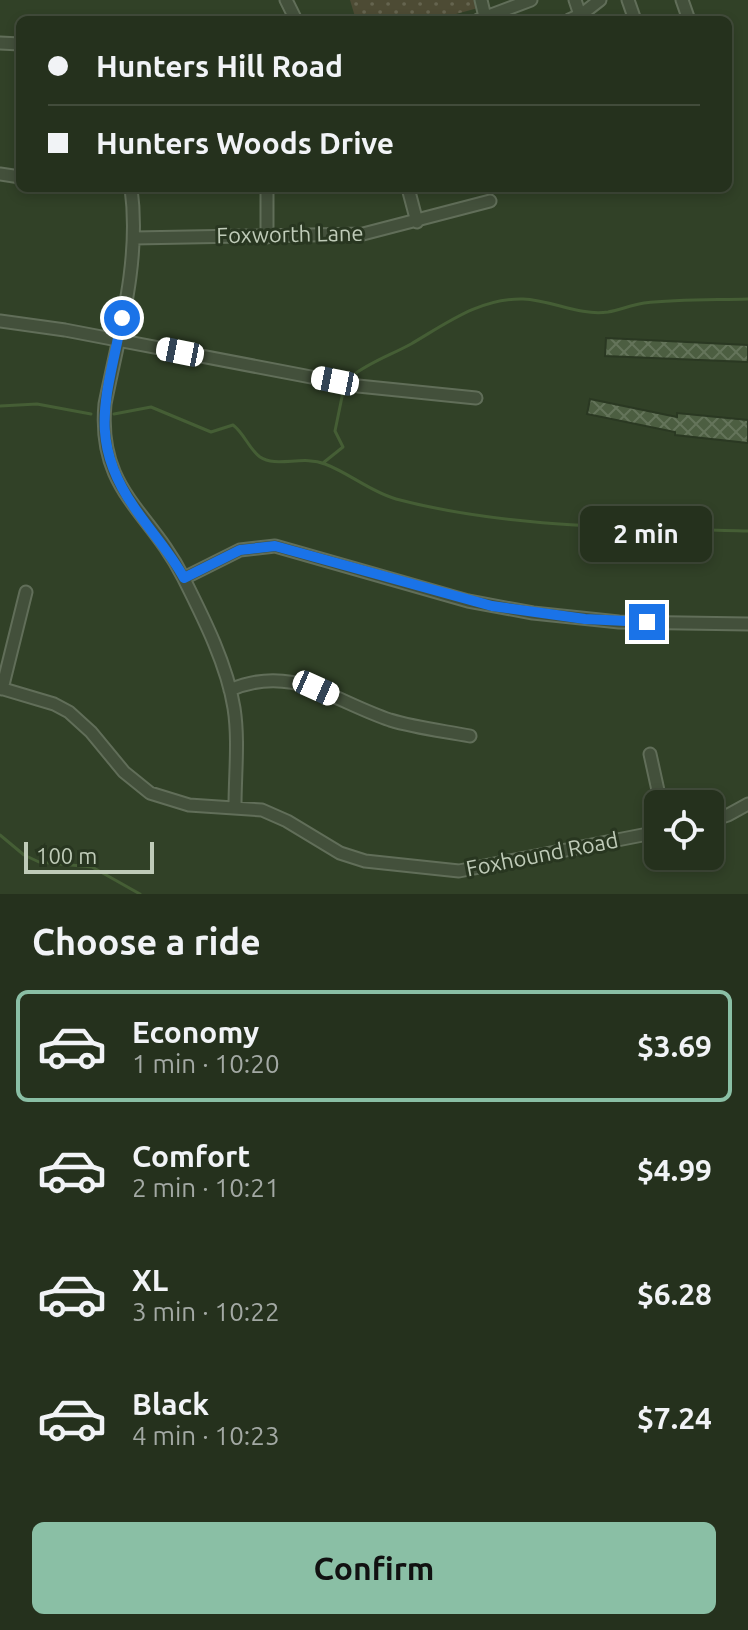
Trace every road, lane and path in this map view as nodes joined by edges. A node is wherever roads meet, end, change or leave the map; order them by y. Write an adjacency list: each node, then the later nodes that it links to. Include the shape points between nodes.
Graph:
1 (531, 0): 3 (street)
2 (600, 0): 4 (street)
3 (490, 16)
4 (578, 16)
5 (131, 192): 11 (street)
6 (267, 192): 10 (street)
7 (409, 192): 9 (street)
8 (490, 201): 9 (street, Foxworth Lane)
9 (417, 222): 10 (street, Foxworth Lane, via 363,234)
10 (267, 237): 11 (street, Foxworth Lane)
11 (134, 238): 13 (street)
12 (0, 321): 13 (street)
13 (118, 340): 14 (street, via 358,386); 15 (street, via 103,427 107,457 123,490)
14 (476, 398)
15 (184, 578): 17 (street, via 240,550 275,546 468,601 533,613 619,622); 19 (street)
16 (26, 592): 18 (street)
17 (748, 624)
18 (1, 688): 24 (street, Foxhound Road, via 69,712 150,793 189,805)
19 (230, 690): 20 (street, via 258,681 289,680 392,720); 24 (street, via 235,709)
20 (470, 736)
21 (650, 754): 22 (street)
22 (658, 790)
23 (748, 804): 25 (street)
24 (235, 806): 26 (street, Foxhound Road, via 273,814 351,857 449,871)
25 (724, 816)
26 (644, 835)

